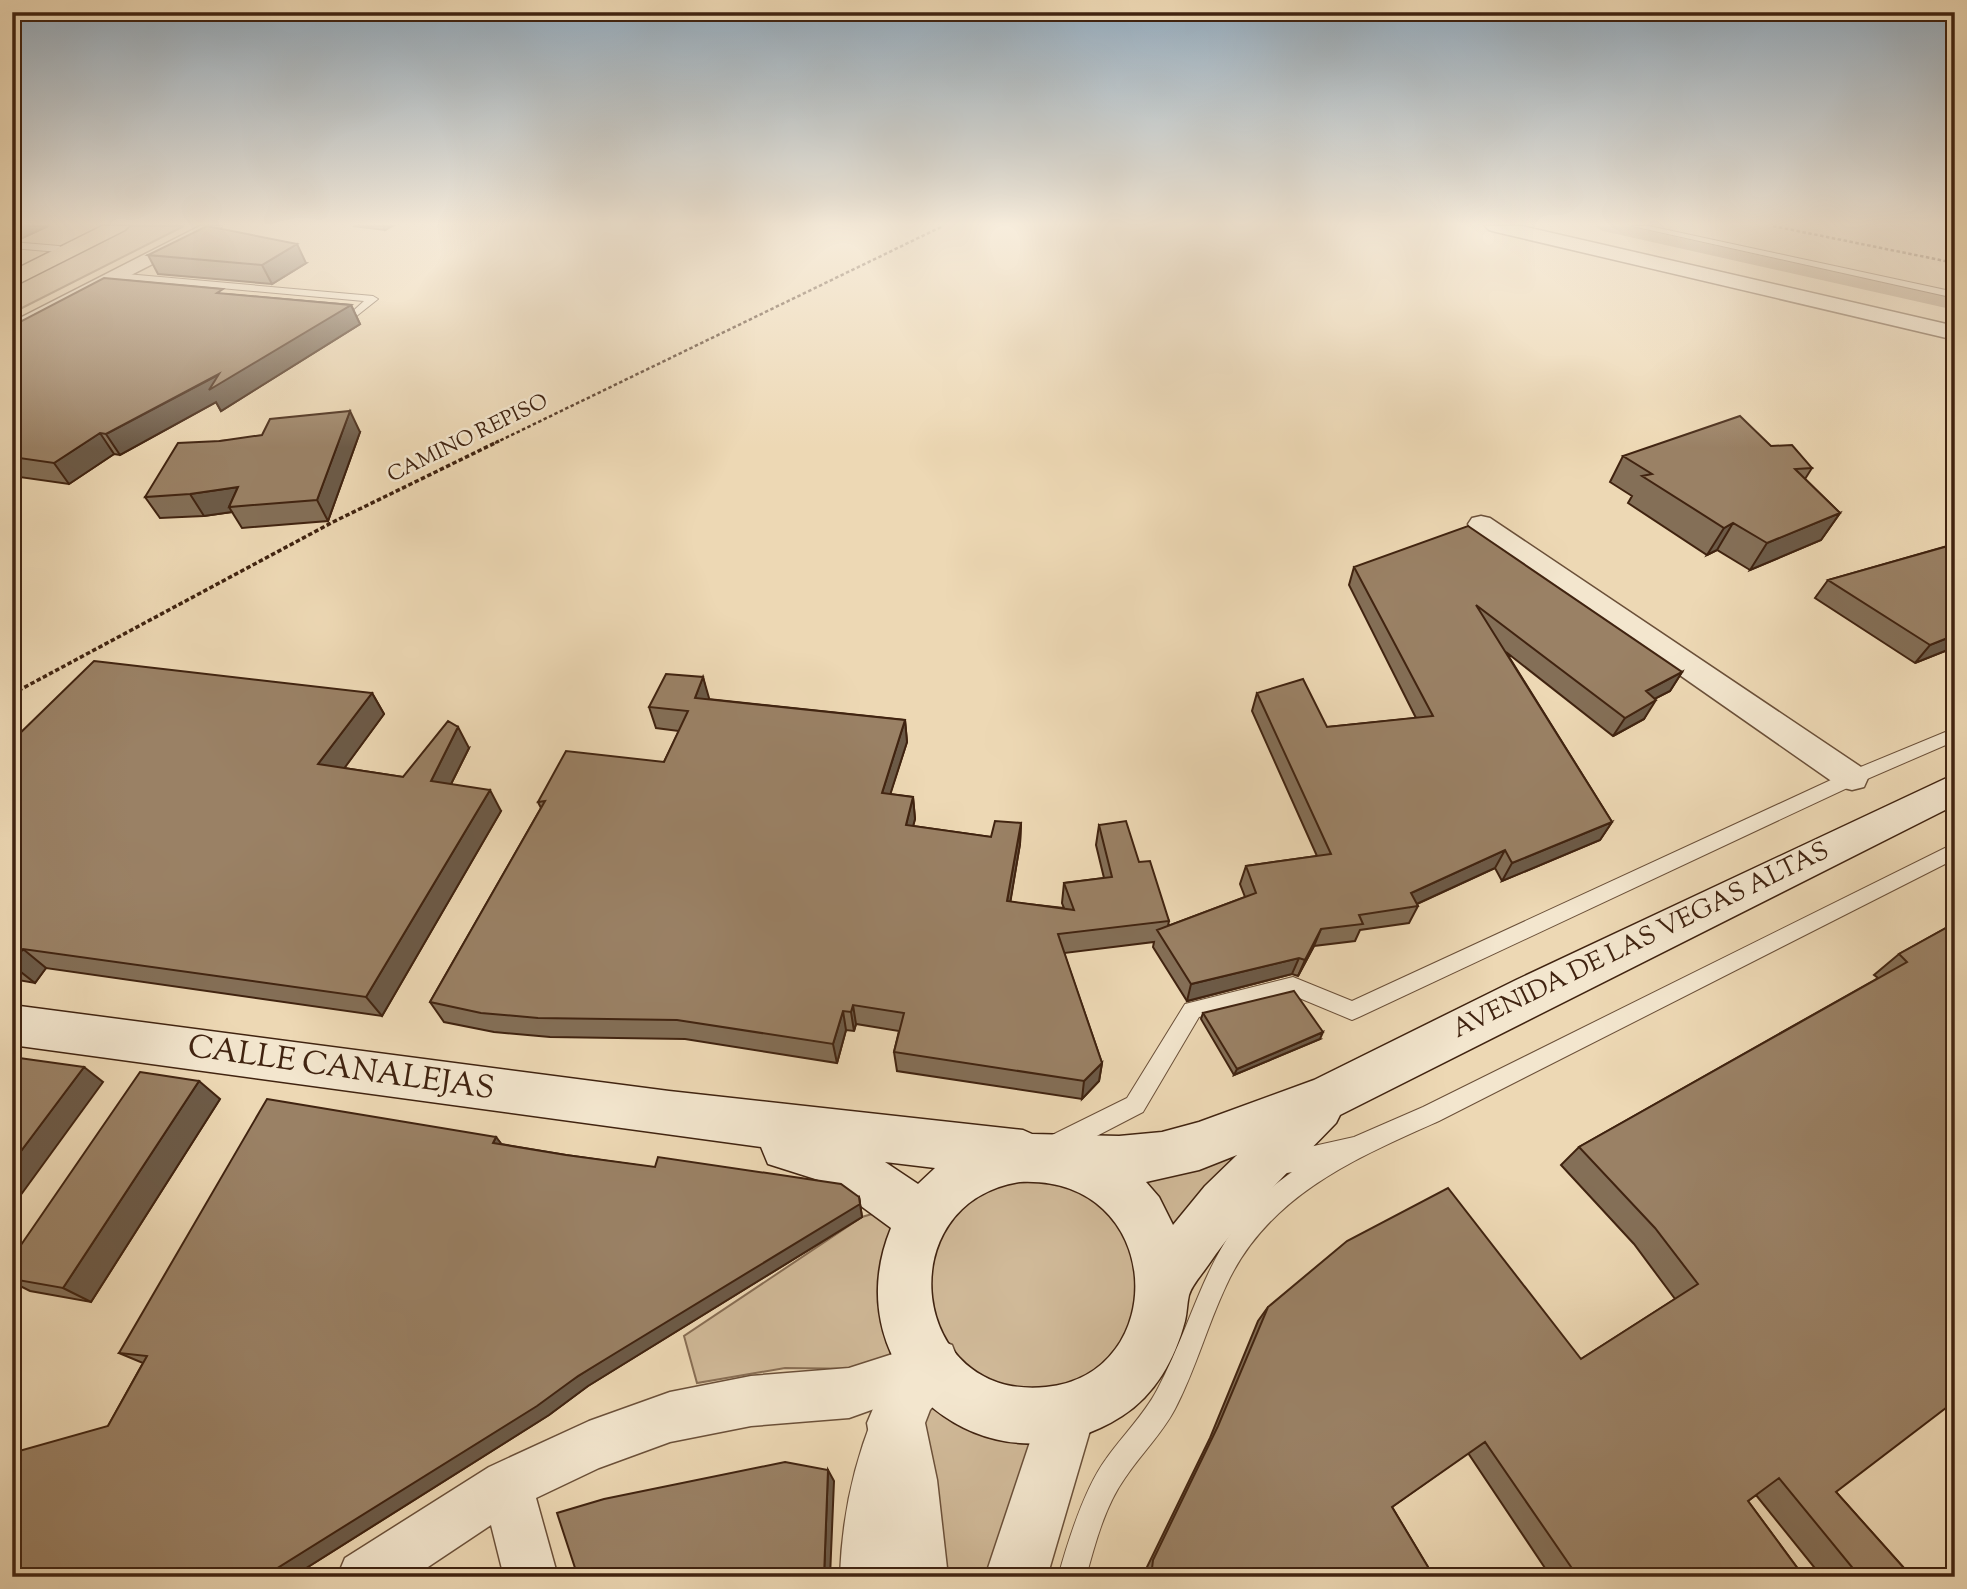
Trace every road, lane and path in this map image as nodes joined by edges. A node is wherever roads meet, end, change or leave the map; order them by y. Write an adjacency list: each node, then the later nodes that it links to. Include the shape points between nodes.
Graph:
1 (69, 300): 8 (street)
2 (279, 300): 6 (lane)
3 (372, 300): 7 (lane, via 354,315)
4 (790, 300): 11 (path, CAMINO REPISO, via 333,522)
5 (1814, 300): 9 (main road)
6 (275, 303)
7 (318, 311)
8 (12, 330)
9 (1955, 333)
10 (1481, 524): 13 (street)
11 (12, 694)
12 (1955, 734): 13 (lane)
13 (1852, 778): 20 (lane, via 1352,1011 1293,986 1192,1010 1135,1105)
14 (1955, 788): 17 (main road, AVENIDA DE LAS VEGAS ALTAS)
15 (1955, 850): 19 (lane)
16 (12, 1025): 18 (main road, CALLE CANALEJAS)
17 (1328, 1097): 20 (main road, AVENIDA DE LAS VEGAS ALTAS, via 1162,1156 1119,1160); 21 (main road, AVENIDA DE LAS VEGAS ALTAS)
18 (669, 1114): 20 (main road, CALLE CANALEJAS); 22 (main road, CALLE CANALEJAS, via 844,1164 902,1203)
19 (1355, 1148): 21 (lane); 33 (lane, via 1298,1181 1242,1234 1216,1279 1164,1403 1113,1471 1082,1539)
20 (1040, 1156): 22 (main road, via 992,1160 964,1173 939,1195); 23 (main road, via 1092,1171 1119,1192 1141,1220 1156,1253)
21 (1260, 1167): 23 (main road, AVENIDA DE LAS VEGAS ALTAS, via 1223,1204)
22 (920, 1221): 24 (main road, via 908,1256 906,1293 914,1331)
23 (1161, 1290): 25 (main road, via 1149,1345 1124,1383 1097,1404)
24 (932, 1365): 25 (main road, via 958,1393 992,1411 1028,1420); 26 (main road, via 909,1391); 27 (street, via 849,1393 751,1401 670,1417)
25 (1065, 1417): 32 (main road)
26 (896, 1423): 30 (street, via 879,1465 870,1512); 31 (main road)
27 (507, 1485): 28 (street); 29 (street)
28 (364, 1577)
29 (531, 1577)
30 (867, 1577)
31 (917, 1577)
32 (1016, 1577)
33 (1072, 1577)

